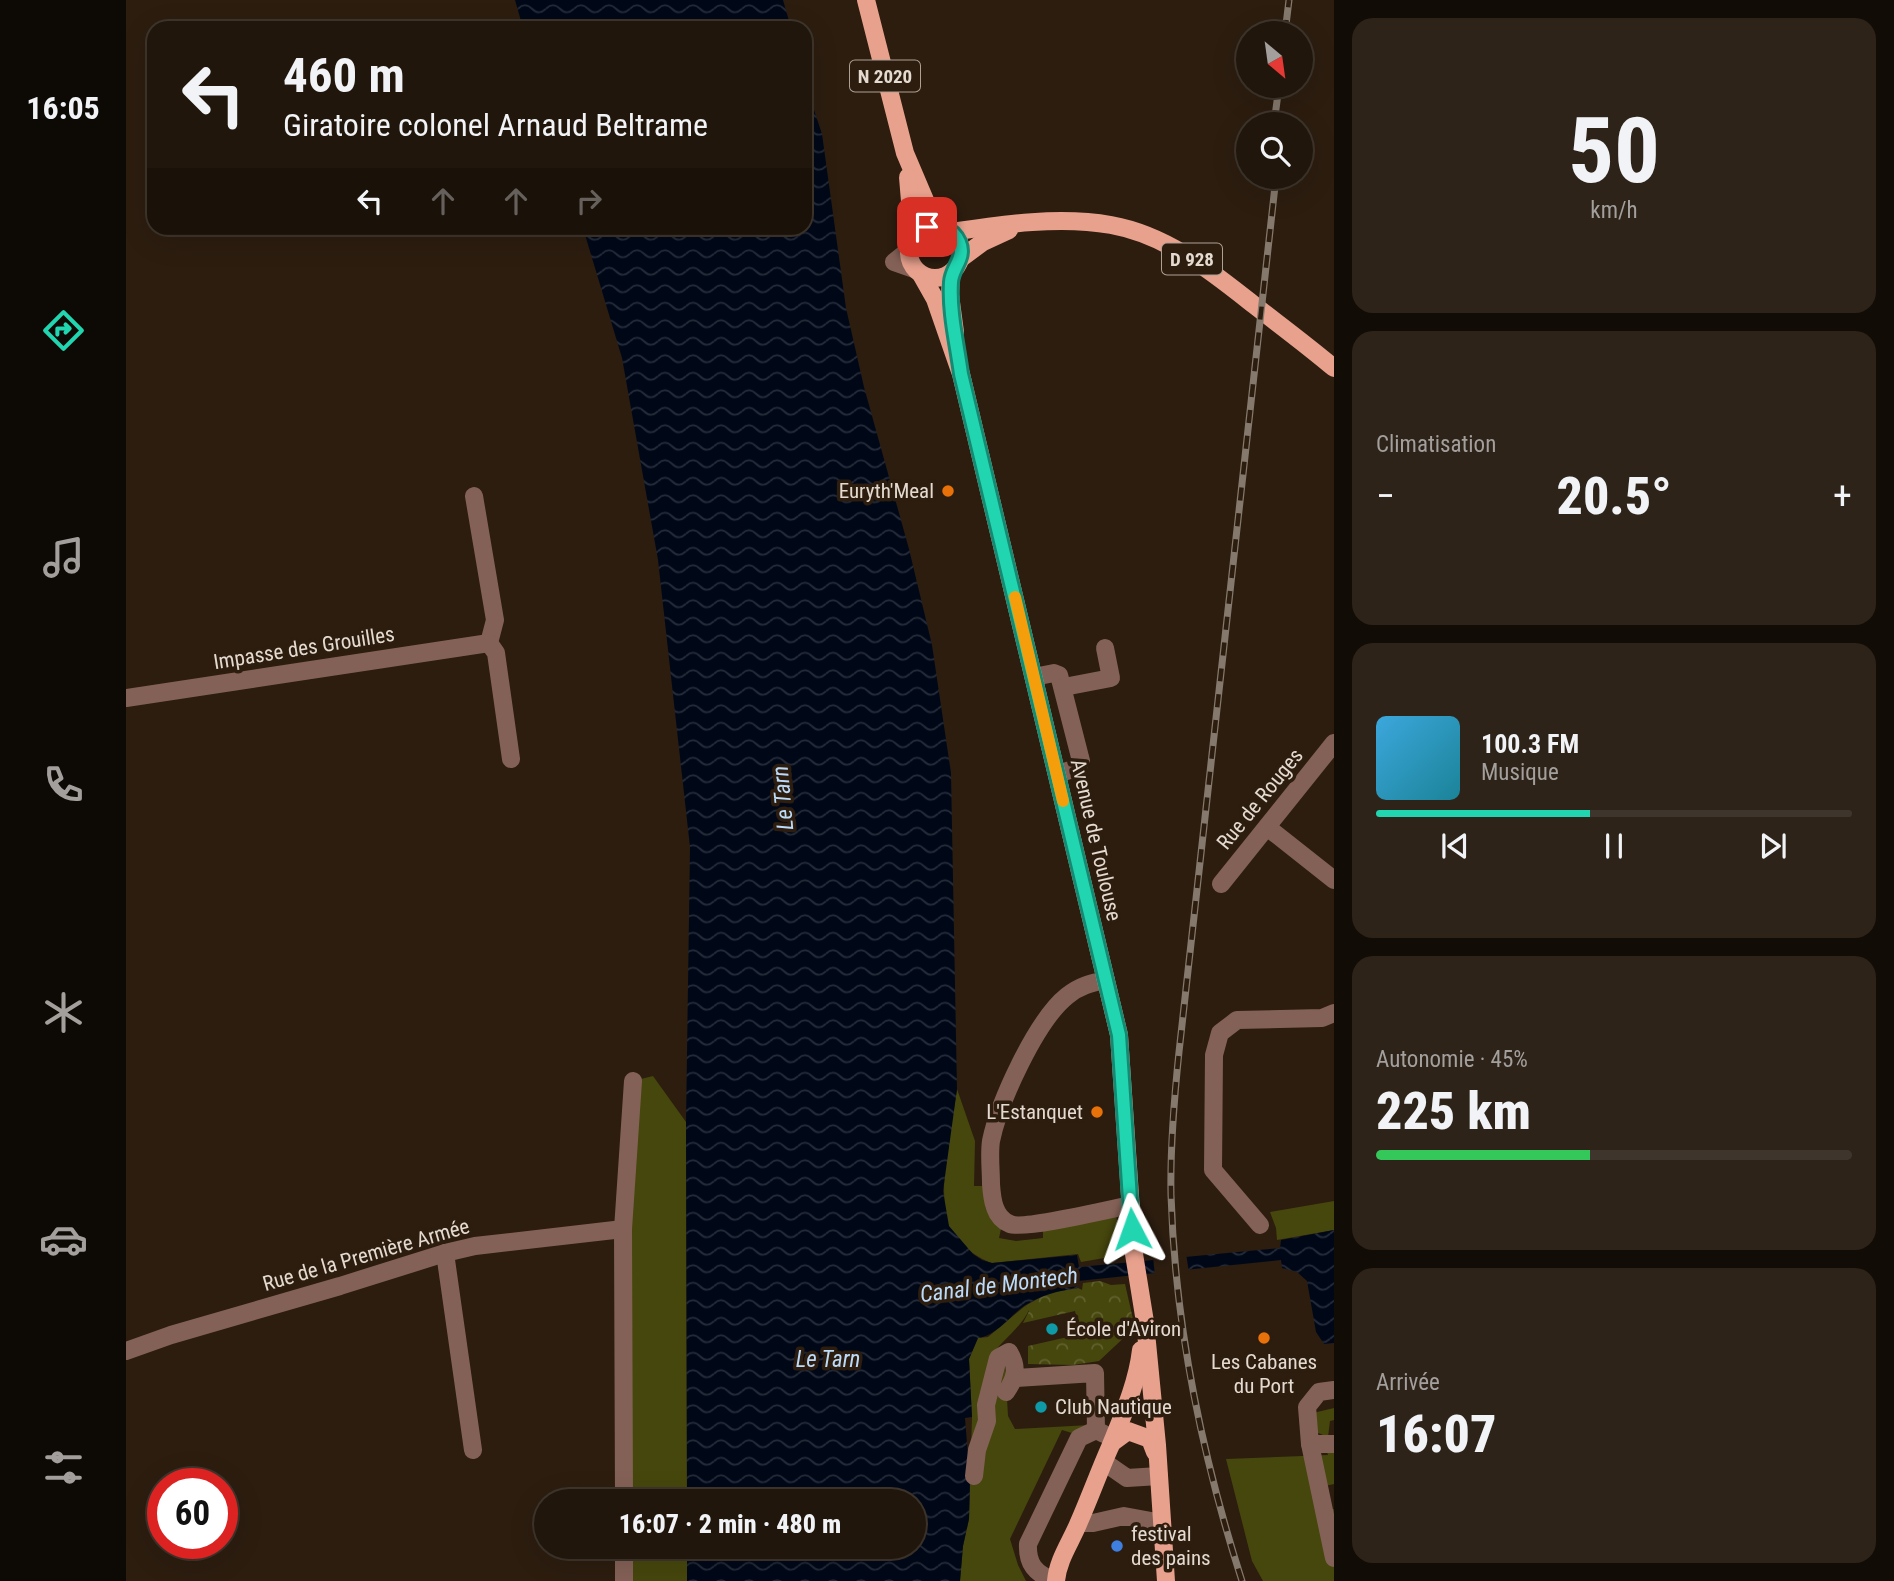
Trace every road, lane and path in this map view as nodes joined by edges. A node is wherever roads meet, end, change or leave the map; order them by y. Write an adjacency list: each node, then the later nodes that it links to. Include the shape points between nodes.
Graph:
1 (866, 0): 2 (main road, N 2020)
2 (905, 153): 4 (main road); 5 (main road)
3 (1021, 224): 4 (main road); 6 (main road, via 983,242); 8 (main road, D 928, via 1085,222 1156,239 1182,251)
4 (944, 229): 5 (main road, via 927,227); 6 (main road, via 960,245)
5 (911, 244): 7 (main road, via 910,263)
6 (956, 266): 7 (main road, via 937,279); 9 (main road, Avenue de Toulouse, via 950,295)
7 (918, 272): 9 (main road, Avenue de Toulouse, via 935,299)
8 (1334, 368)
9 (961, 374): 13 (main road, Avenue de Toulouse)
10 (474, 496): 11 (street, via 495,620)
11 (489, 643): 15 (street, Impasse des Grouilles); 17 (street, via 496,653)
12 (1105, 648): 14 (street, via 1111,678)
13 (1034, 677): 14 (street, via 1054,673); 18 (main road, Avenue de Toulouse)
14 (1064, 687): 18 (street, via 1081,761 1077,768)
15 (126, 698)
16 (1334, 743): 19 (street, Rue de Rouges)
17 (511, 759)
18 (1057, 774): 22 (main road, Avenue de Toulouse)
19 (1267, 827): 20 (street); 21 (street, Rue de Rouges)
20 (1334, 880)
21 (1221, 884)
22 (1106, 980): 25 (main road, Avenue de Toulouse, via 1119,1035); 25 (street, via 1084,985 1060,1003 1047,1017 1013,1079 991,1143 992,1195 1001,1219 1013,1226)
23 (1334, 1013): 26 (street, via 1322,1018 1237,1020 1220,1033 1214,1055 1213,1170)
24 (633, 1081): 27 (street)
25 (1131, 1205): 29 (main road, Avenue de Toulouse)
26 (1260, 1225)
27 (623, 1229): 28 (street, Rue de la Première Armée); 40 (street)
28 (445, 1252): 30 (street, Rue de la Première Armée); 36 (street)
29 (1145, 1322): 33 (main road, via 1139,1367); 38 (main road)
30 (126, 1351)
31 (1334, 1390): 34 (street, via 1319,1392 1307,1407)
32 (1096, 1430): 33 (street); 39 (street, via 1095,1373 1011,1385 1014,1360 1009,1352 998,1358 992,1377); 46 (street, via 1079,1438 1028,1544 1027,1559 1038,1573)
33 (1113, 1441): 37 (main road); 38 (main road, via 1128,1431 1150,1438)
34 (1310, 1444): 35 (street); 43 (street)
35 (1334, 1444)
36 (473, 1450)
37 (1104, 1462): 38 (street, via 1127,1478); 41 (main road)
38 (1159, 1469): 42 (main road)
39 (974, 1476)
40 (624, 1489)
41 (1079, 1523): 42 (street, via 1124,1516); 46 (main road)
42 (1162, 1523): 47 (main road)
43 (1334, 1558)
44 (624, 1559): 45 (street)
45 (624, 1581)
46 (1055, 1581)
47 (1166, 1581)

